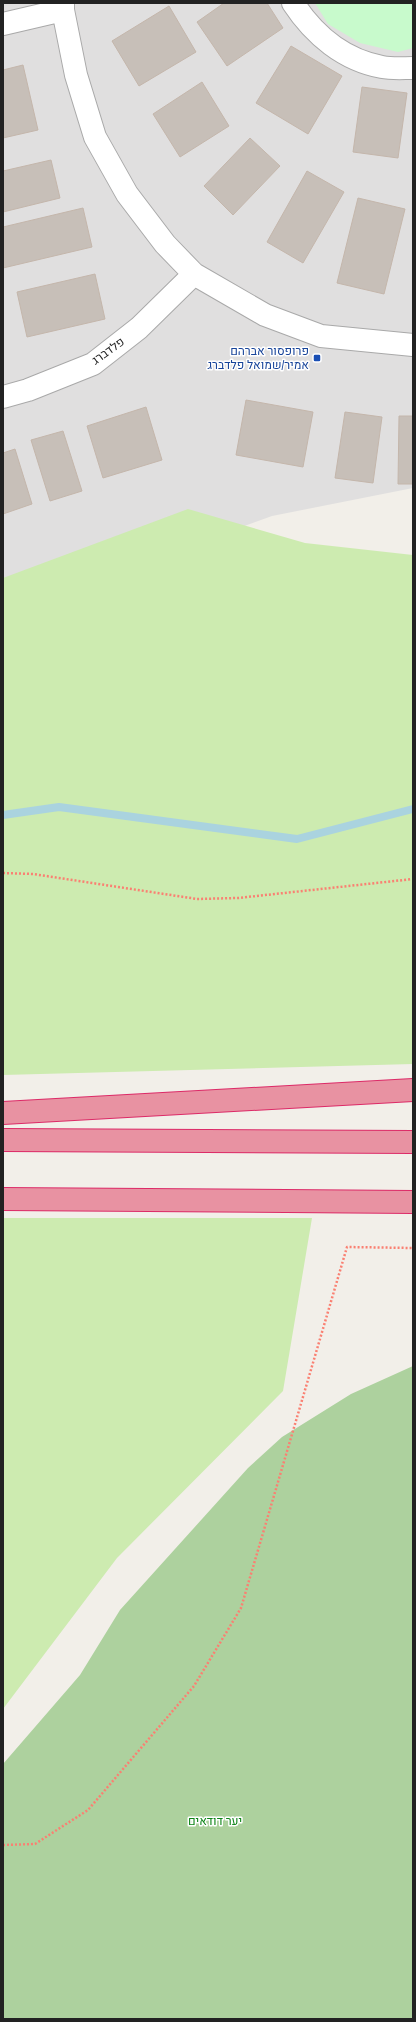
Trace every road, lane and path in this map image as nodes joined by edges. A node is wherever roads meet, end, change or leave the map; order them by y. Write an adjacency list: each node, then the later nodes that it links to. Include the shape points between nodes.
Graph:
1 (293, 3): 4 (street, via 305,22 325,41 352,57 383,67)
2 (63, 7): 3 (street); 5 (street, via 76,75 95,137 127,194 165,244)
3 (3, 24)
4 (413, 68)
5 (194, 274): 6 (street, via 264,315 321,336); 7 (street, פלדברג, via 139,328 93,364 28,390)
6 (413, 345)
7 (3, 397)
8 (3, 873): 9 (path, via 33,874 197,899 238,898)
9 (413, 879)
10 (413, 1090): 11 (highway)
11 (3, 1113)
12 (3, 1140): 13 (highway)
13 (413, 1142)
14 (3, 1199): 15 (highway)
15 (413, 1202)
16 (413, 1248): 17 (path, via 347,1246 241,1608 194,1686 88,1810 36,1844)
17 (3, 1845)

